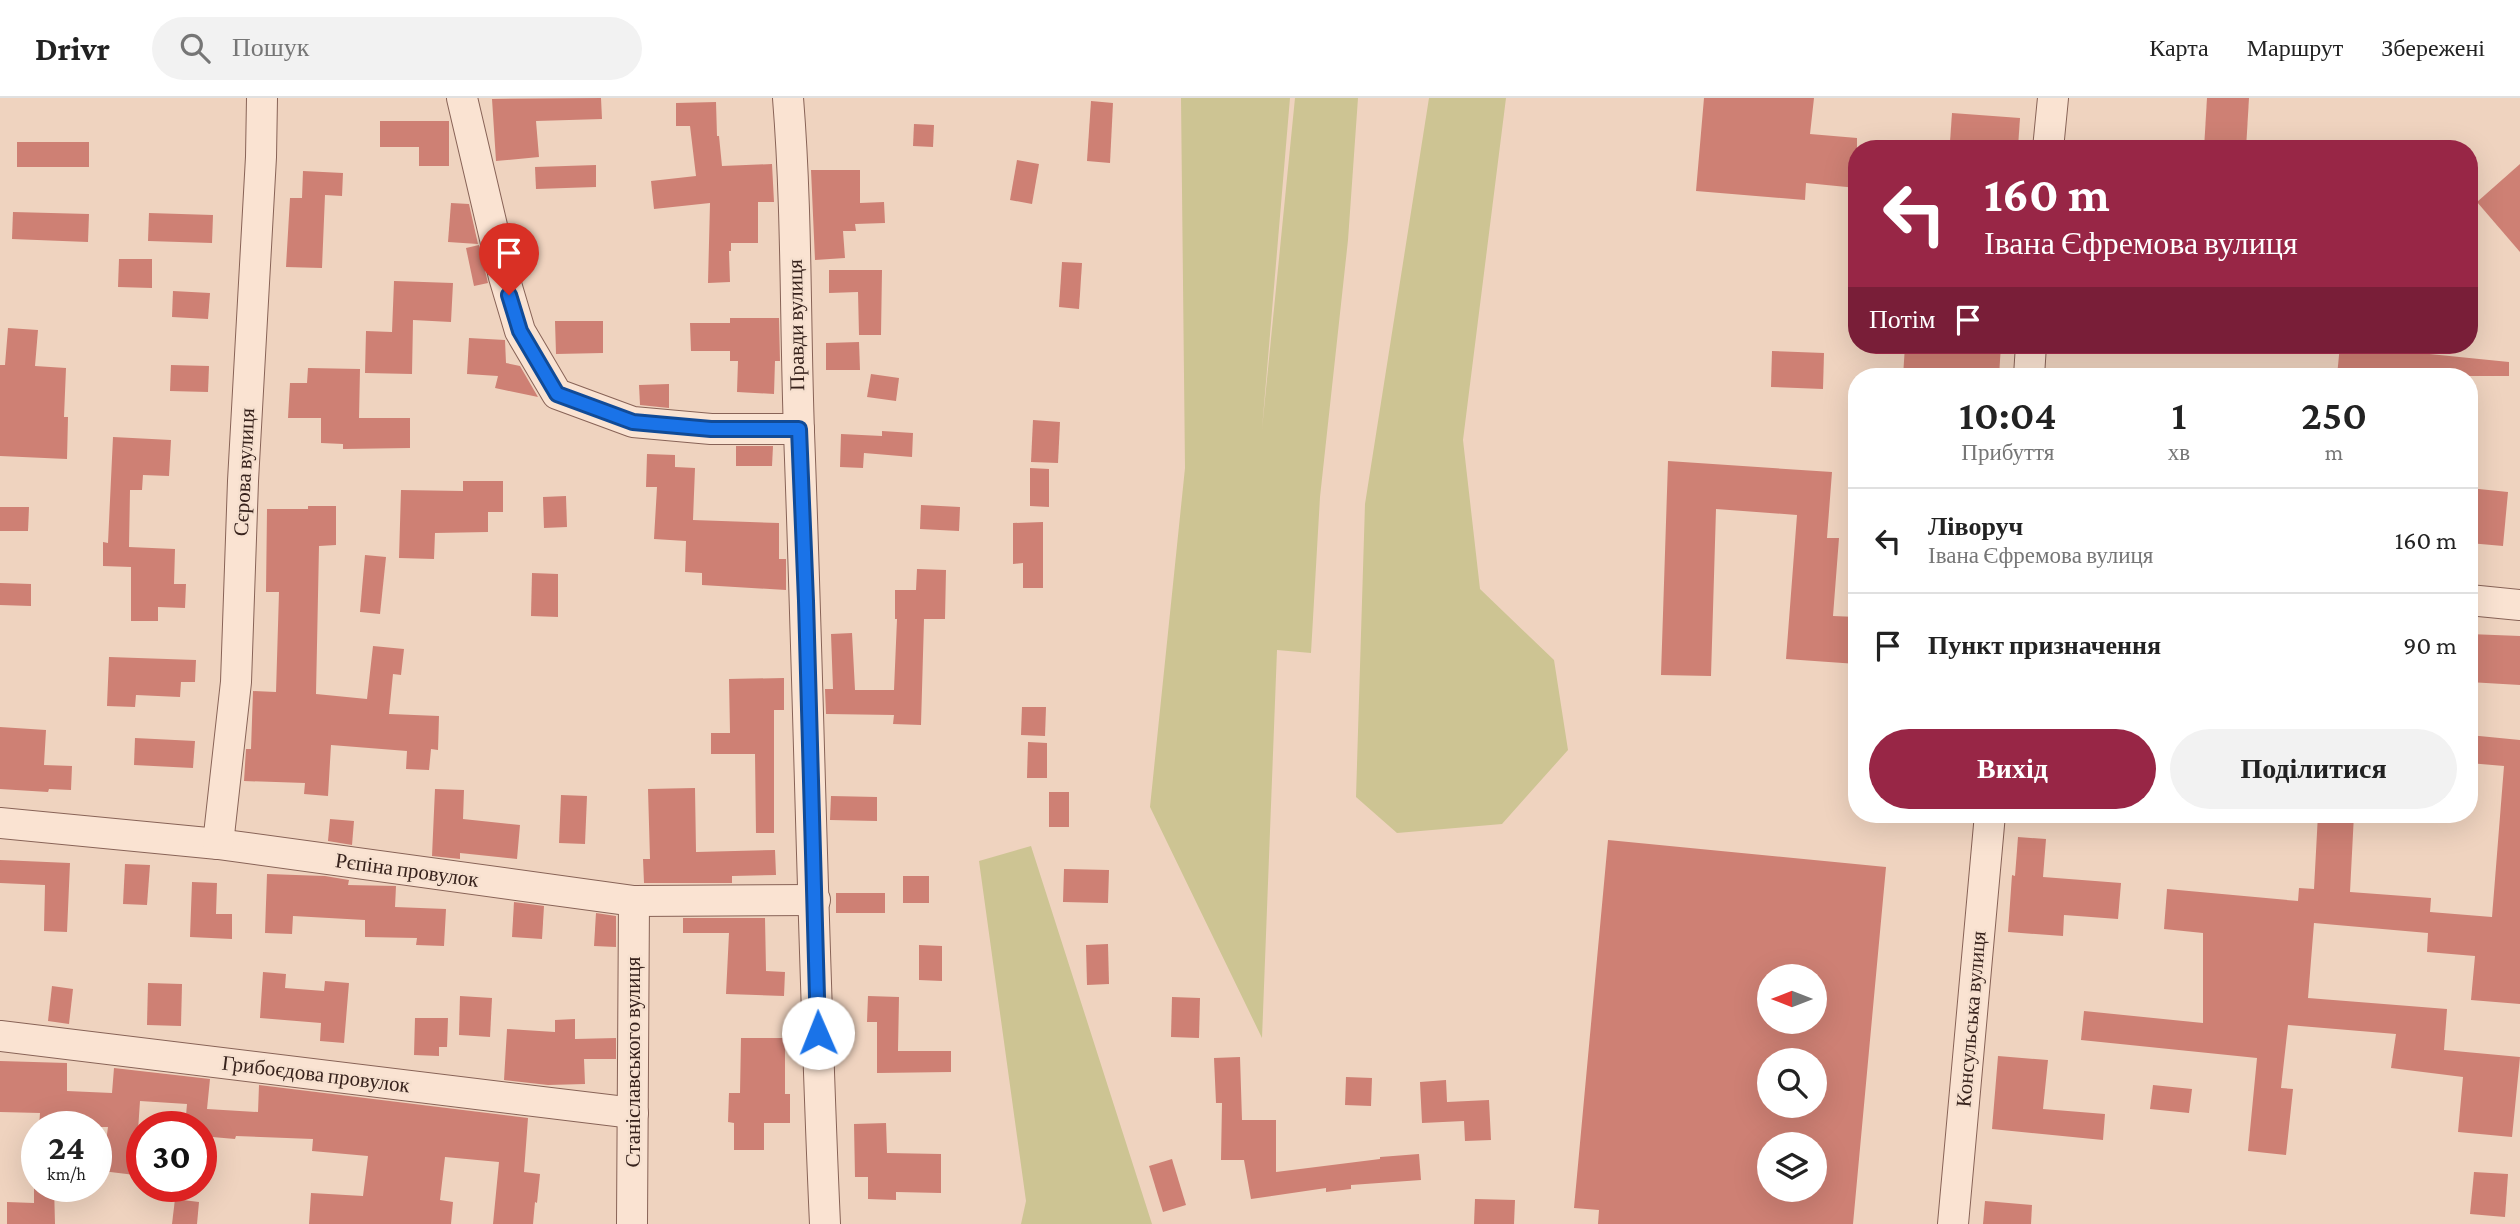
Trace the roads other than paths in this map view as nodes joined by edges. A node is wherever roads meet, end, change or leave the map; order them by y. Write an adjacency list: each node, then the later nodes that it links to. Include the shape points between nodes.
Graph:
1 (262, 98): 11 (street, Сєрова вулиця, via 236,682)
2 (462, 98): 6 (street, via 520,331 557,394 633,422 711,429)
3 (788, 98): 6 (street, Правди вулиця)
4 (2053, 98): 5 (street)
5 (2049, 140)
6 (799, 429): 12 (street, Правди вулиця)
7 (2478, 601): 8 (street)
8 (2520, 605)
9 (0, 823): 11 (street, Рєпіна провулок)
10 (1989, 823): 18 (street, Консульська вулиця)
11 (218, 844): 13 (street, Рєпіна провулок)
12 (815, 900): 13 (street, Рєпіна провулок); 17 (street, Правди вулиця)
13 (634, 901): 15 (street, Станіславського вулиця)
14 (0, 1036): 15 (street, Грибоєдова провулок)
15 (633, 1113): 16 (street, Станіславського вулиця)
16 (632, 1224)
17 (825, 1224)
18 (1953, 1224)

